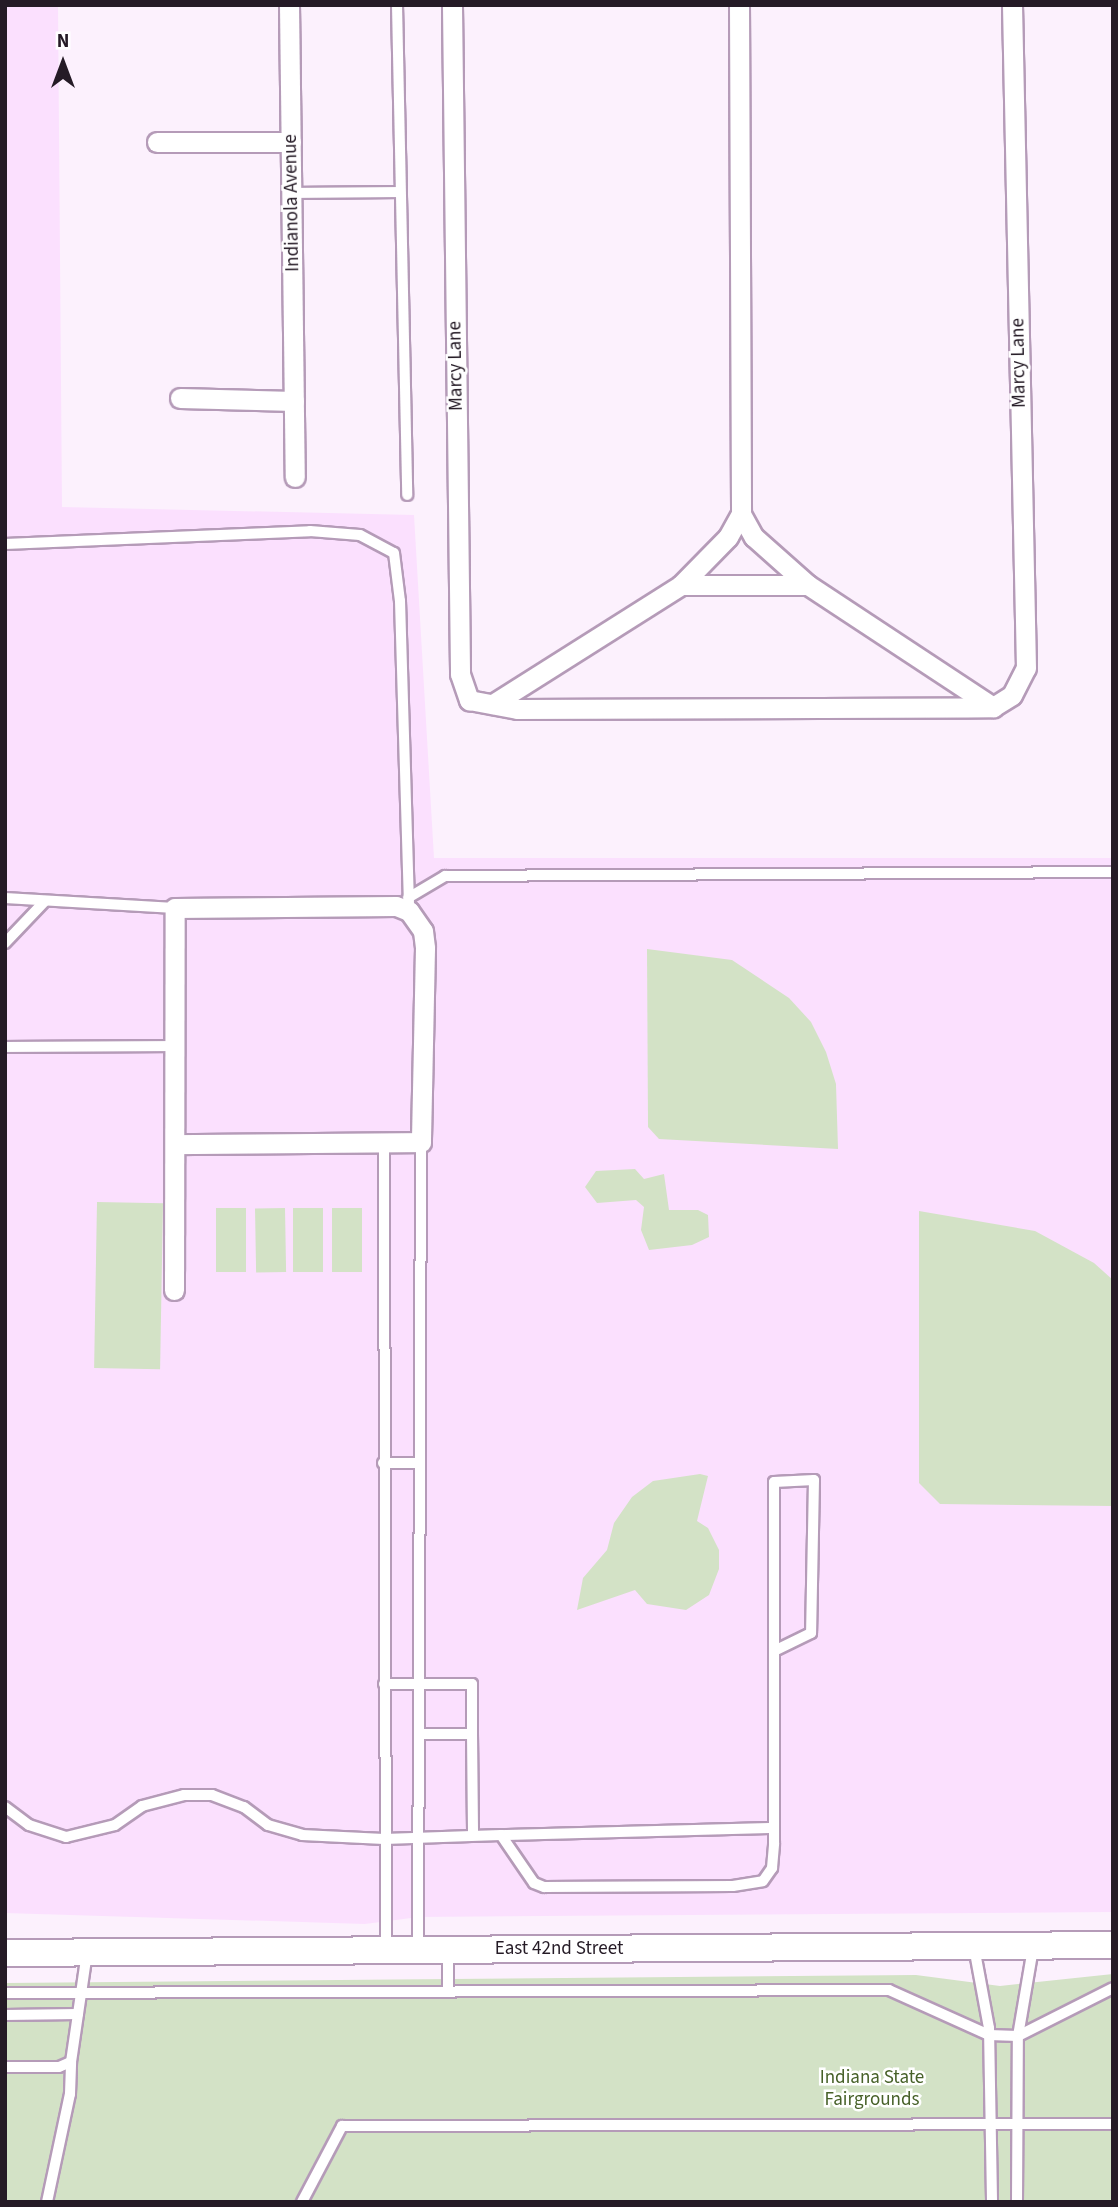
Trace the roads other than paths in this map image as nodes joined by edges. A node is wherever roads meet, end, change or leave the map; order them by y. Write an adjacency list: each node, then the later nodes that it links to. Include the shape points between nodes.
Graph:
1 (289, 5): 7 (street, Indianola Avenue)
2 (397, 5): 8 (lane)
3 (739, 5): 14 (street)
4 (1012, 5): 19 (street, Marcy Lane, via 1026,668 1012,695)
5 (452, 6): 18 (street, Marcy Lane, via 460,674 469,700)
6 (157, 142): 7 (street)
7 (291, 142): 9 (street, Indianola Avenue)
8 (398, 192): 9 (lane); 13 (lane)
9 (292, 193): 11 (street, Indianola Avenue)
10 (180, 398): 11 (street)
11 (294, 401): 12 (street, Indianola Avenue)
12 (295, 477)
13 (407, 495)
14 (741, 514): 16 (street, via 728,537); 17 (street, via 754,537)
15 (5, 544): 23 (lane, via 310,531 360,535 384,544 394,553 399,576)
16 (681, 585): 17 (street); 18 (street)
17 (808, 585): 19 (street)
18 (494, 704): 19 (street, Marcy Lane, via 517,709)
19 (993, 707)
20 (1113, 872): 23 (lane, via 445,876)
21 (5, 898): 22 (lane)
22 (45, 901): 24 (lane); 25 (lane)
23 (409, 905): 24 (street); 29 (street, via 423,930 425,948)
24 (175, 908): 26 (street)
25 (5, 943)
26 (175, 1046): 27 (lane); 30 (street)
27 (5, 1047)
28 (384, 1142): 29 (street); 30 (street); 32 (lane)
29 (421, 1142): 33 (lane)
30 (176, 1144): 31 (street)
31 (174, 1290)
32 (383, 1463): 33 (lane); 35 (lane)
33 (420, 1463): 36 (lane)
34 (774, 1651): 34 (lane, via 811,1633 814,1480 774,1482); 40 (lane)
35 (384, 1684): 36 (lane); 44 (lane)
36 (419, 1684): 37 (lane); 38 (lane, via 472,1684)
37 (419, 1734): 38 (lane); 43 (lane)
38 (472, 1734): 41 (lane)
39 (5, 1807): 44 (lane, via 29,1825 66,1837 115,1825 142,1806 184,1795 212,1795 244,1807 268,1825 302,1835)
40 (774, 1828): 42 (lane); 42 (lane, via 772,1868 763,1881 733,1886 544,1886 534,1883)
41 (473, 1835): 42 (lane); 43 (lane)
42 (501, 1835)
43 (419, 1836): 44 (lane); 49 (lane)
44 (384, 1839): 48 (lane)
45 (1113, 1945): 47 (street, East 42nd Street)
46 (974, 1946): 47 (street, East 42nd Street); 50 (street, East 42nd Street); 59 (lane)
47 (1033, 1946): 60 (lane)
48 (386, 1950): 49 (street, East 42nd Street); 51 (street, East 42nd Street)
49 (418, 1950): 50 (street, East 42nd Street)
50 (448, 1950): 54 (lane)
51 (87, 1952): 52 (street, East 42nd Street); 56 (lane)
52 (5, 1953)
53 (1113, 1988): 60 (lane)
54 (448, 1991): 56 (lane); 59 (lane, via 889,1990)
55 (5, 1993): 56 (lane)
56 (81, 1993): 57 (lane)
57 (79, 2014): 58 (lane); 61 (lane)
58 (5, 2015)
59 (989, 2035): 60 (lane); 65 (lane)
60 (1018, 2036): 63 (lane)
61 (71, 2062): 62 (lane, via 59,2067); 66 (lane, via 70,2094)
62 (5, 2067)
63 (1018, 2124): 64 (lane); 65 (lane); 69 (lane)
64 (1113, 2124)
65 (991, 2125): 67 (lane, via 342,2126); 68 (lane)
66 (47, 2202)
67 (302, 2202)
68 (992, 2202)
69 (1017, 2202)

